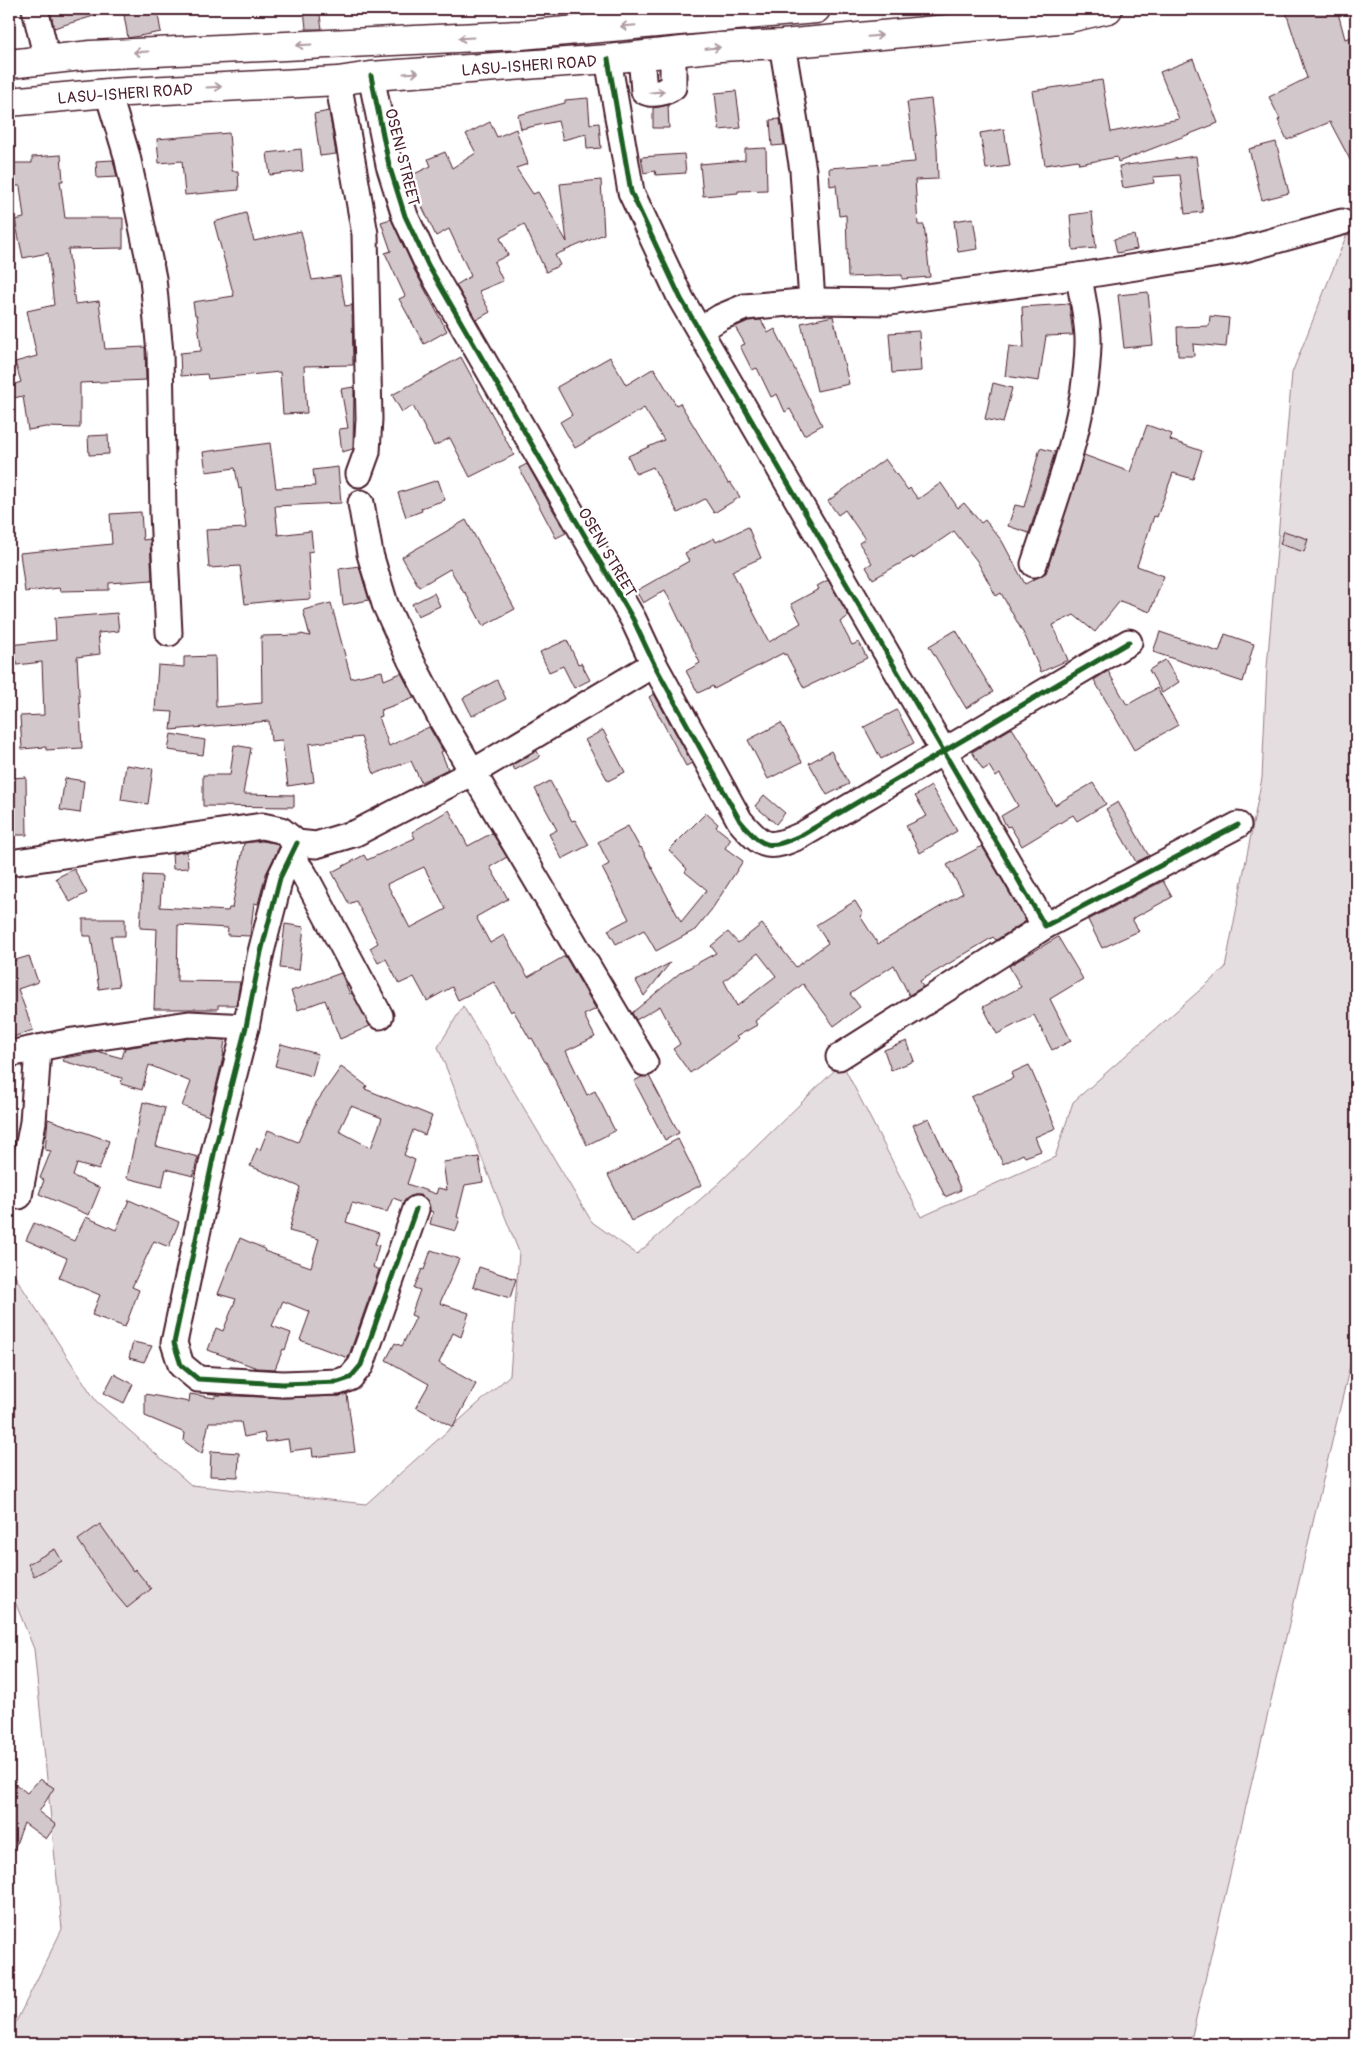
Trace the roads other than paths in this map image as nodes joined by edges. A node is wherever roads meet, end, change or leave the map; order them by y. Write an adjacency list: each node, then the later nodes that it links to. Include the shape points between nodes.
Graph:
1 (35, 9): 7 (street)
2 (816, 9): 7 (main road, LASU-ISHERI ROAD, one-way to 7, via 521,35)
3 (1108, 9): 4 (main road, LASU-ISHERI ROAD, one-way to 3, via 1070,18)
4 (782, 44): 5 (main road, LASU-ISHERI ROAD, one-way to 4); 16 (street, via 804,170)
5 (673, 52): 6 (main road, LASU-ISHERI ROAD); 6 (street, one-way to 5, via 644,91 664,92 673,87)
6 (641, 56): 8 (main road, LASU-ISHERI ROAD)
7 (48, 59): 9 (main road, LASU-ISHERI ROAD)
8 (608, 59): 10 (main road, LASU-ISHERI ROAD, one-way to 8); 17 (street, via 631,192 680,299)
9 (9, 64)
10 (371, 76): 11 (main road, LASU-ISHERI ROAD); 23 (street, OSENI STREET, via 389,165 405,216 428,265 633,619)
11 (338, 81): 12 (main road, LASU-ISHERI ROAD, one-way to 11); 18 (street, via 365,234 369,419 367,452)
12 (108, 93): 13 (main road, LASU-ISHERI ROAD); 21 (street, via 128,156 153,278 160,353)
13 (9, 102)
14 (1342, 222): 15 (street, via 1237,251)
15 (1079, 276): 16 (street, via 890,302); 20 (street, via 1088,344 1083,386 1073,438)
16 (812, 301): 17 (street, via 745,307)
17 (700, 330): 24 (street)
18 (359, 474)
19 (361, 503): 25 (street, via 370,554 385,604 443,722)
20 (1034, 564)
21 (169, 633)
22 (1129, 642): 24 (street, OSENI STREET)
23 (654, 664): 24 (street, OSENI STREET, via 740,821 756,840 767,844 780,845 802,835); 25 (street)
24 (943, 752): 29 (street)
25 (474, 772): 27 (street, via 356,834); 35 (street)
26 (1238, 825): 29 (street)
27 (294, 850): 28 (street, via 281,830 262,826); 30 (street); 31 (street, via 280,878)
28 (9, 863)
29 (1045, 926): 34 (street)
30 (380, 1016)
31 (246, 1028): 32 (street, via 189,1024); 37 (street, via 215,1148 174,1343 180,1365 198,1379 283,1384 338,1382 350,1378 361,1365)
32 (38, 1048): 33 (street); 36 (street, via 33,1122)
33 (9, 1054)
34 (839, 1057)
35 (645, 1063)
36 (19, 1196)
37 (416, 1209)

